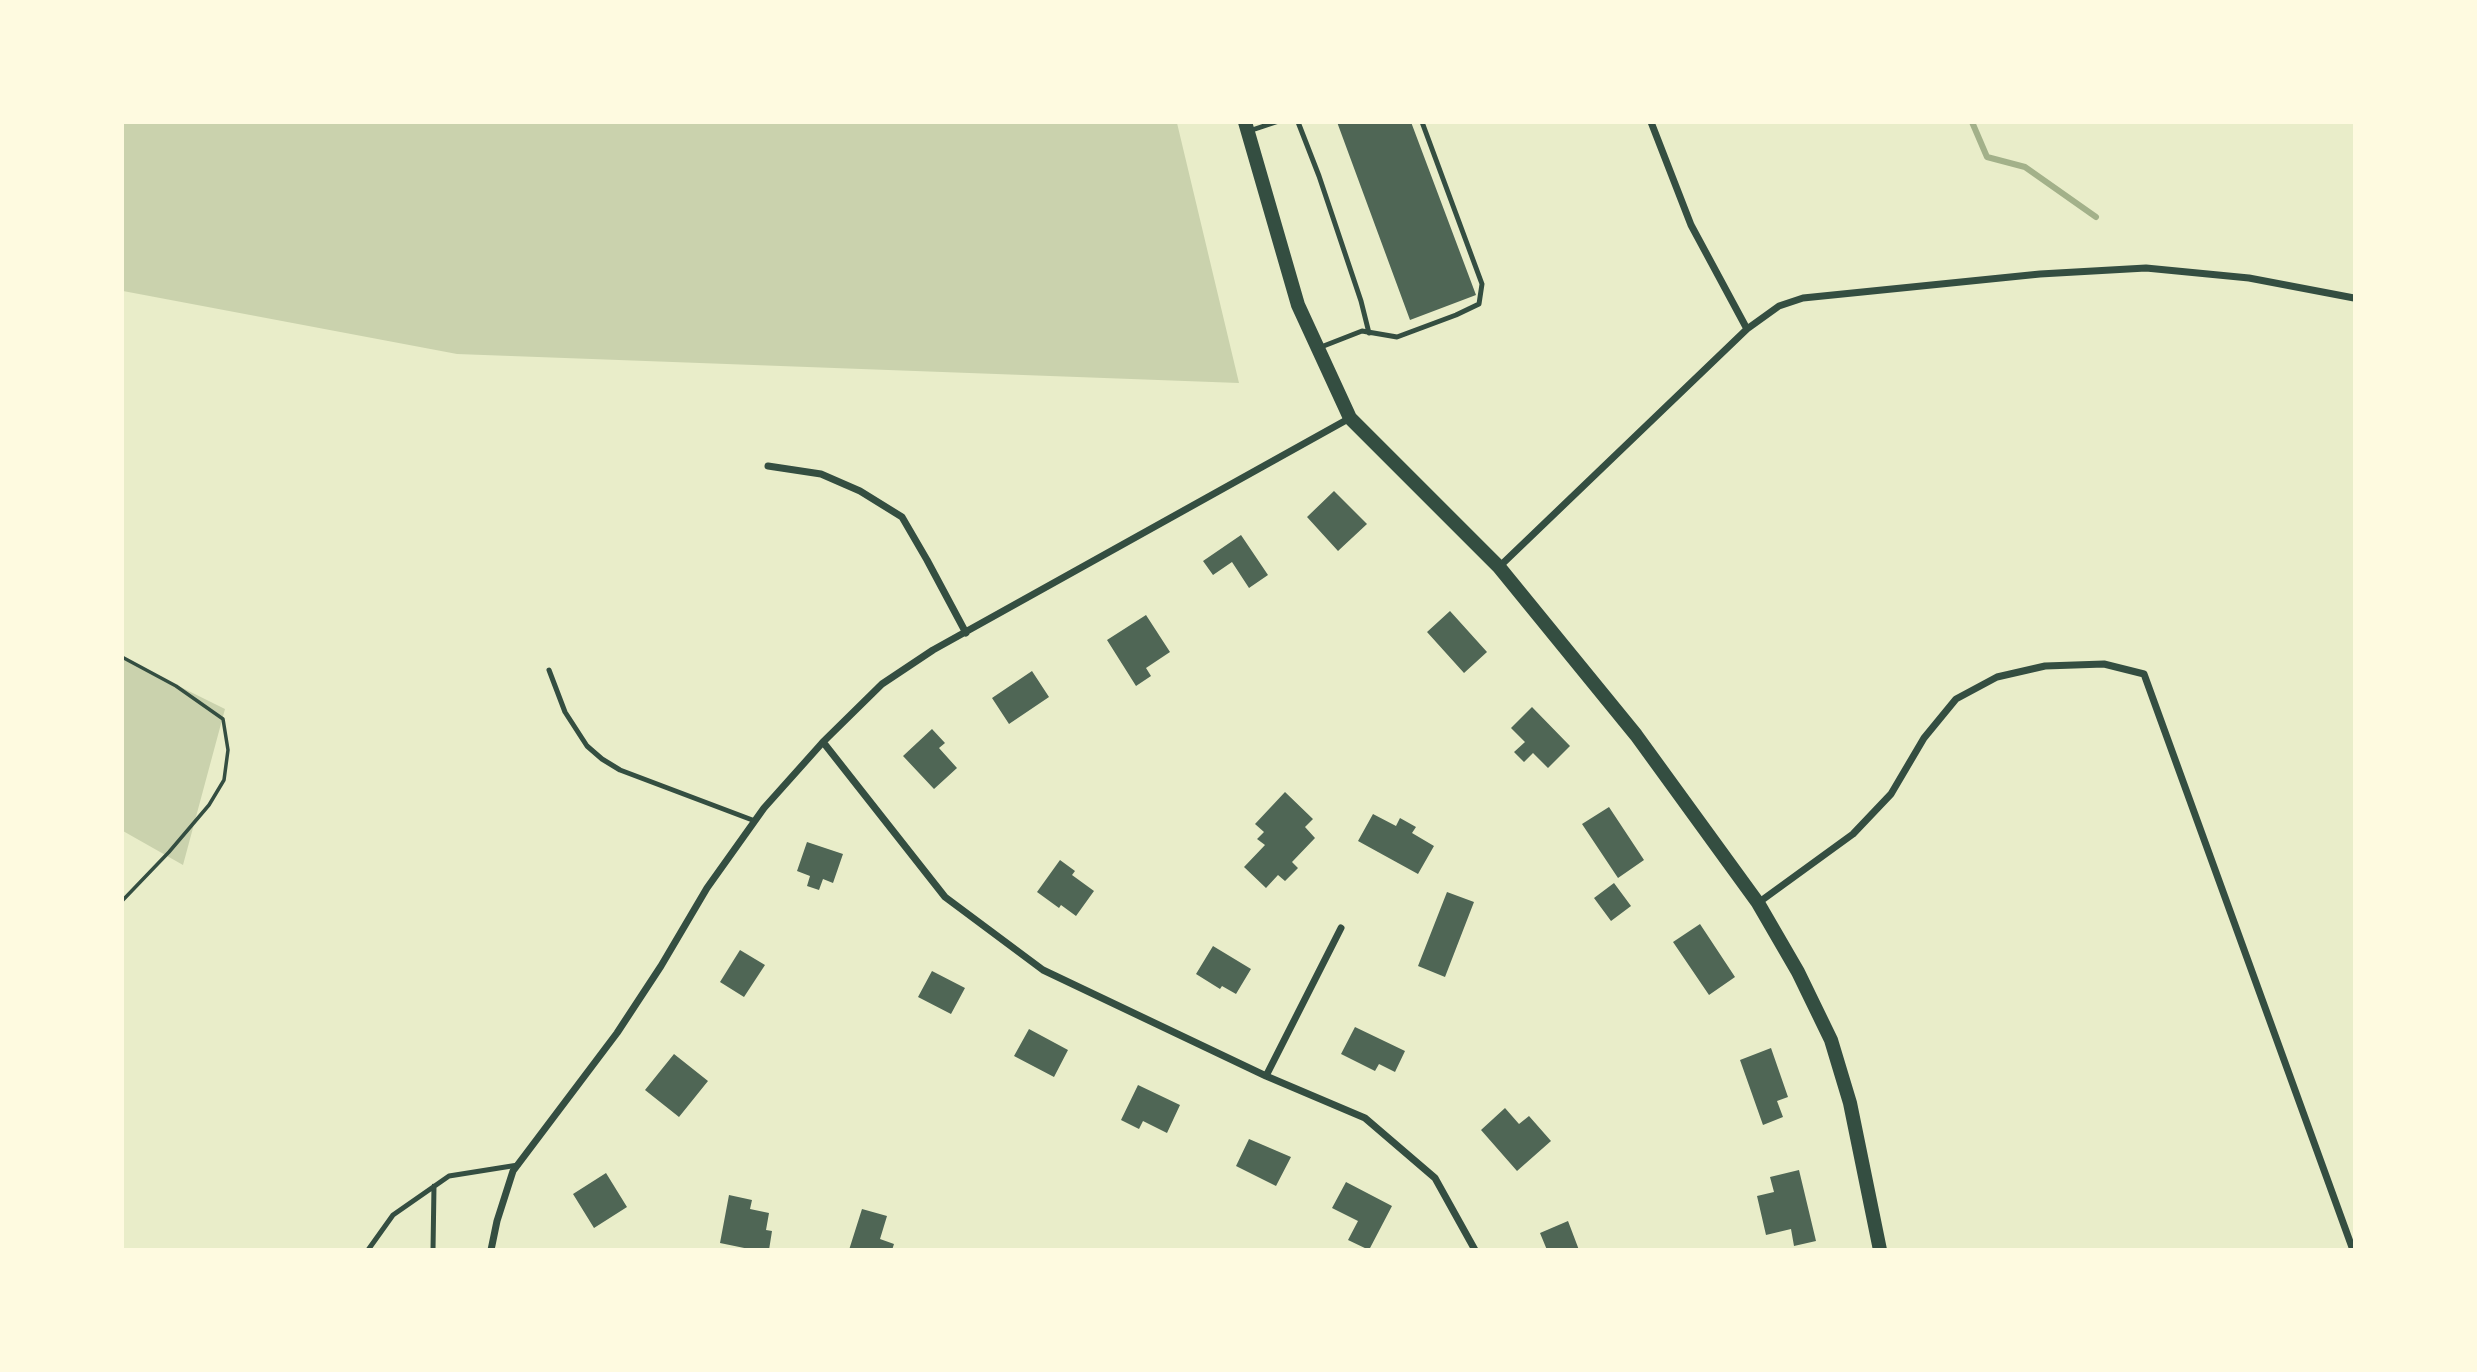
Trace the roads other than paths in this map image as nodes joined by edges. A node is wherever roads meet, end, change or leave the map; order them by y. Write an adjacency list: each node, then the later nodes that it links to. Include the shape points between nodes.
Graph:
1 (1276, 122): 5 (lane)
2 (1298, 122): 8 (lane)
3 (1422, 122): 8 (lane, via 1482,284 1479,304 1397,337)
4 (1651, 122): 7 (street, via 1691,225)
5 (1246, 127): 9 (main road, via 1298,305)
6 (2354, 298): 7 (street, via 2249,278 2146,268 1803,298 1779,306)
7 (1747, 329): 12 (street)
8 (1369, 333): 9 (lane, via 1362,331)
9 (1318, 348): 10 (main road)
10 (1350, 418): 12 (main road); 13 (street)
11 (768, 466): 13 (street, via 821,474 901,517)
12 (1499, 566): 17 (main road, via 1636,735)
13 (966, 633): 15 (street, via 881,684)
14 (549, 670): 16 (lane, via 565,712 587,746 602,759 620,771)
15 (823, 742): 16 (street); 19 (street, via 945,897 1043,970)
16 (755, 821): 20 (street, via 707,888 617,1033)
17 (1758, 903): 26 (main road, via 1831,1040 1850,1103); 27 (street, via 1853,834 1891,793 1924,738 1956,699 1997,677 2045,666 2104,664 2144,674)
18 (1341, 929): 19 (street)
19 (1266, 1076): 25 (street, via 1365,1118 1399,1146 1435,1178)
20 (518, 1165): 21 (lane, via 449,1175); 24 (street)
21 (434, 1186): 22 (lane, via 393,1215); 23 (lane)
22 (368, 1250)
23 (433, 1250)
24 (491, 1250)
25 (1475, 1250)
26 (1880, 1250)
27 (2353, 1250)

